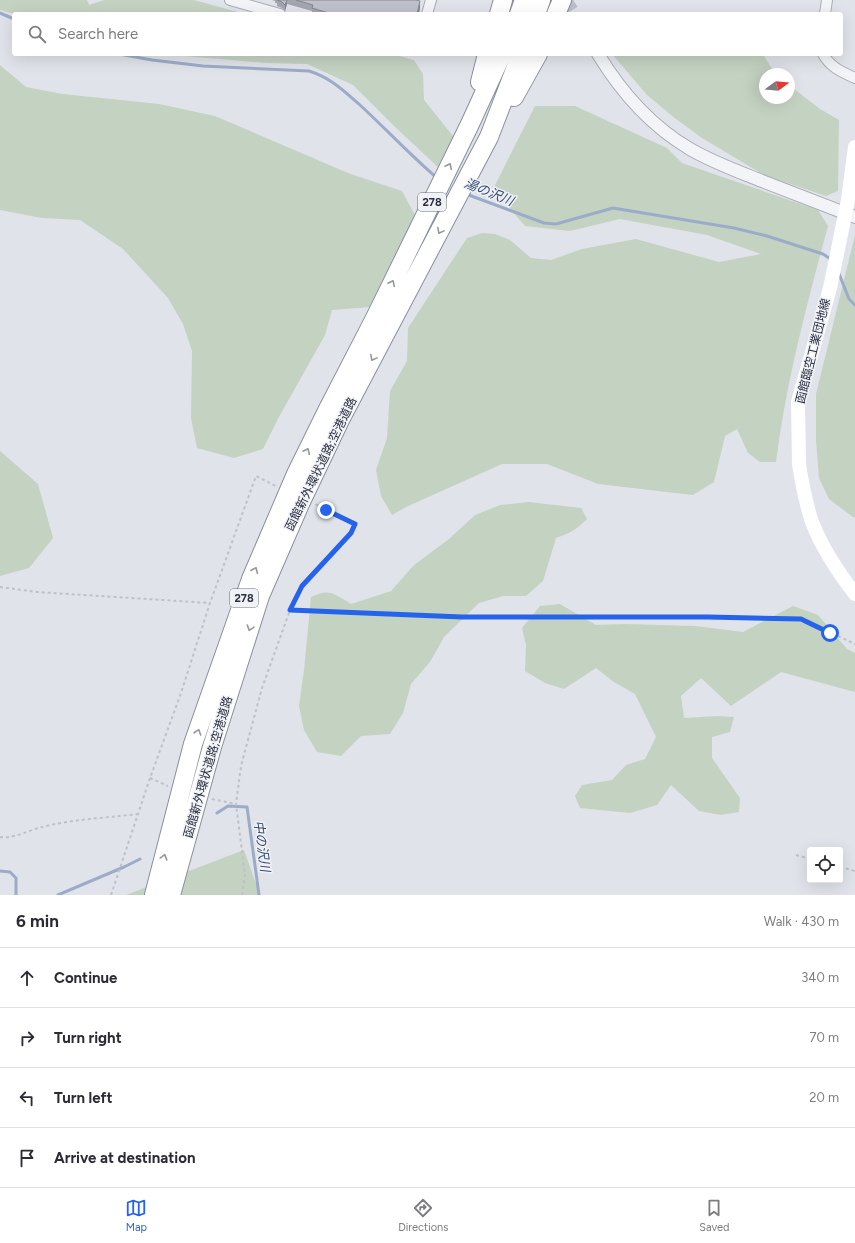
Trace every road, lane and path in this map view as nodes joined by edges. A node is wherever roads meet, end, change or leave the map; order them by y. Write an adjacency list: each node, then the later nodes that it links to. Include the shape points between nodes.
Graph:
1 (230, 0): 8 (street)
2 (431, 0): 9 (street)
3 (503, 0): 10 (highway)
4 (524, 0): 11 (highway)
5 (541, 0): 12 (highway)
6 (562, 0): 13 (highway)
7 (827, 0): 14 (street)
8 (273, 12)
9 (427, 12)
10 (500, 12)
11 (519, 12)
12 (537, 12)
13 (557, 12)
14 (825, 12)
15 (487, 56): 22 (highway)
16 (501, 56): 22 (highway)
17 (520, 56): 23 (highway)
18 (537, 56): 23 (highway)
19 (599, 56): 25 (street, via 634,104 663,130 689,148 716,163)
20 (824, 56): 21 (street, via 834,68)
21 (855, 78)
22 (483, 86): 26 (highway, 函館新外環状道路;空港道路 / 278, one-way to 22, via 470,124)
23 (508, 98): 26 (highway, 函館新外環状道路;空港道路 / 278, one-way to 26, via 489,137)
24 (855, 146): 30 (main road, 函館臨空工業団地線, bridge, via 848,200 830,288 798,402 799,464 812,522 827,553)
25 (855, 217)
26 (383, 320): 45 (highway, 函館新外環状道路;空港道路 / 278, one-way to 26, via 193,744 251,579 296,474 330,404); 46 (highway, 函館新外環状道路;空港道路 / 278, one-way to 46, via 260,596 212,747)
27 (281, 488): 31 (path, via 256,476)
28 (312, 503): 32 (path, via 355,524 351,533 302,586)
29 (0, 586): 31 (path, via 37,592)
30 (855, 594)
31 (210, 603): 34 (path)
32 (290, 610): 33 (path, via 462,617 801,619); 37 (path, via 262,688 242,766)
33 (855, 644)
34 (150, 778): 35 (path); 38 (path)
35 (174, 789)
36 (205, 798): 37 (path)
37 (236, 804): 47 (path, via 244,875)
38 (138, 814): 39 (path, via 42,827 5,838); 44 (path)
39 (0, 837)
40 (796, 855): 41 (path)
41 (807, 858)
42 (843, 868): 43 (path)
43 (855, 871)
44 (111, 895)
45 (154, 895)
46 (171, 895)
47 (242, 895)

